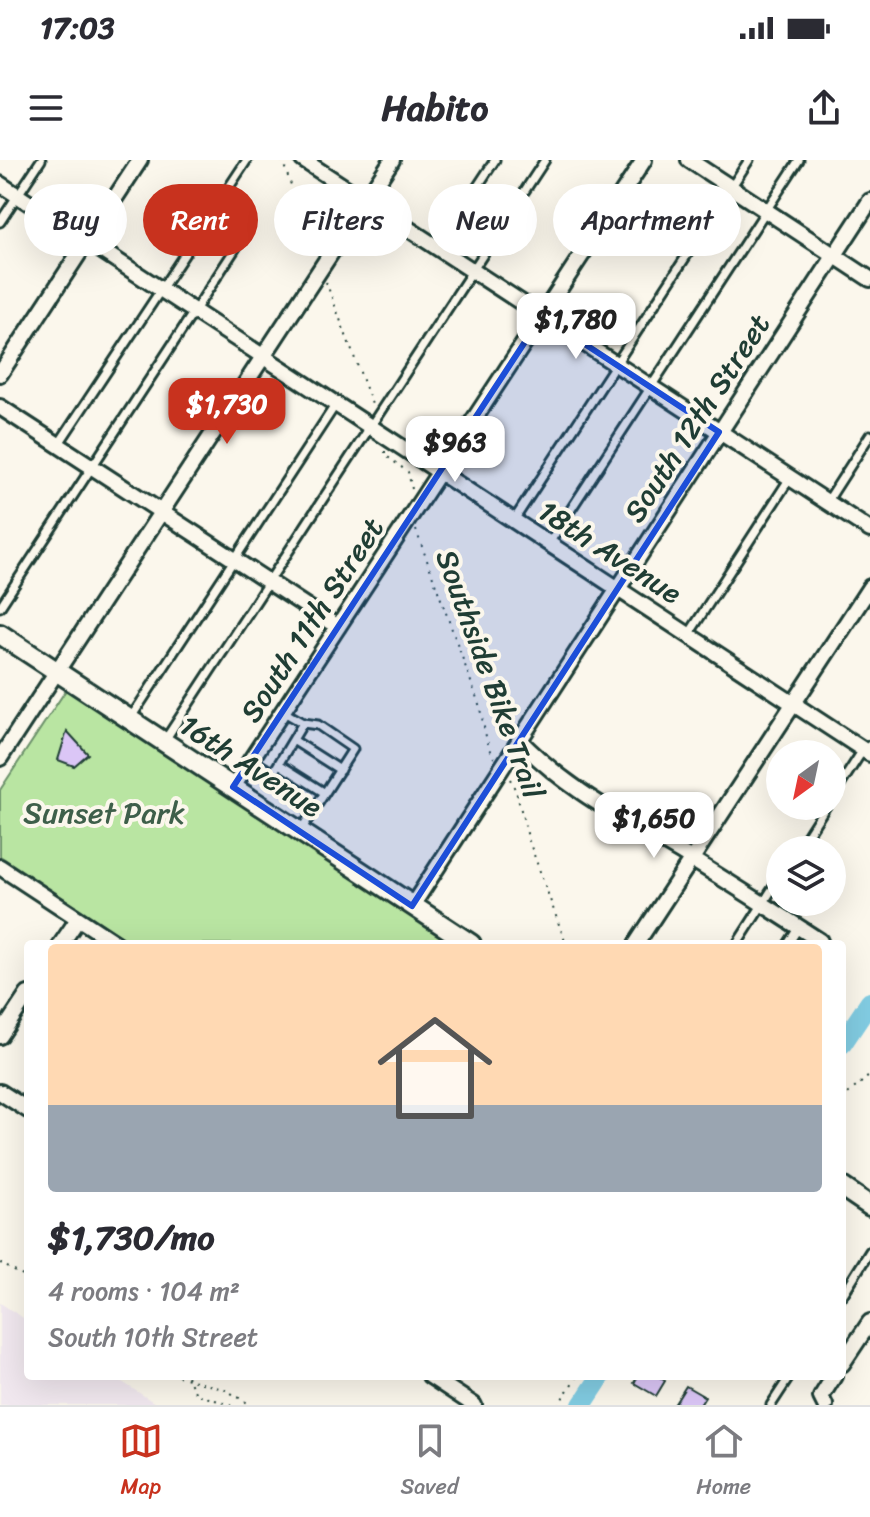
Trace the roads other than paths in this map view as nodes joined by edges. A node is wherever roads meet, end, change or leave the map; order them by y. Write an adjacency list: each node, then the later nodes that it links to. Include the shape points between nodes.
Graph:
1 (41, 160): 20 (lane)
2 (140, 160): 13 (street)
3 (247, 160): 34 (lane)
4 (303, 160): 14 (street)
5 (392, 160): 15 (street)
6 (495, 160): 16 (lane)
7 (545, 160): 32 (lane)
8 (644, 160): 36 (street, South 11th Street)
9 (689, 160): 17 (street)
10 (749, 160): 18 (lane)
11 (799, 160): 23 (lane)
12 (0, 184): 20 (street, 18th Avenue)
13 (124, 184)
14 (339, 184)
15 (376, 184)
16 (479, 184)
17 (726, 184)
18 (733, 184)
19 (741, 194): 23 (street)
20 (17, 196): 21 (street, 18th Avenue); 24 (lane)
21 (24, 200)
22 (870, 201): 31 (street, South 12th Street)
23 (766, 210): 31 (street); 40 (lane)
24 (0, 222)
25 (77, 256): 39 (street)
26 (110, 256): 34 (street, 18th Avenue)
27 (231, 256): 35 (lane)
28 (329, 256): 37 (street)
29 (449, 256): 32 (street)
30 (686, 256): 38 (lane)
31 (835, 256): 33 (street); 44 (street, South 12th Street)
32 (472, 271): 36 (street); 43 (lane)
33 (870, 279)
34 (162, 290): 35 (street, 18th Avenue); 46 (lane)
35 (195, 312): 37 (street, 18th Avenue); 47 (lane)
36 (542, 316): 38 (street); 48 (street, South 11th Street)
37 (264, 356): 41 (street, 18th Avenue); 51 (street)
38 (615, 364): 40 (street); 52 (lane)
39 (0, 374)
40 (651, 387): 44 (street); 54 (lane)
41 (336, 404): 43 (street, 18th Avenue); 55 (lane)
42 (0, 407): 46 (street)
43 (374, 420): 48 (street, 18th Avenue, via 387,437); 56 (lane)
44 (719, 432): 49 (street); 58 (street, South 12th Street)
45 (870, 435): 50 (lane)
46 (58, 445): 47 (street)
47 (93, 467): 51 (street); 59 (lane)
48 (440, 472): 52 (street, 18th Avenue); 60 (street, South 11th Street)
49 (790, 478): 50 (street); 62 (lane)
50 (827, 502): 53 (street)
51 (161, 512): 55 (street); 63 (street)
52 (514, 520): 54 (street, 18th Avenue)
53 (870, 530)
54 (549, 543): 58 (street, 18th Avenue)
55 (234, 559): 56 (street); 66 (lane)
56 (269, 582): 60 (street); 70 (lane)
57 (870, 587): 64 (street)
58 (618, 588): 62 (street, 18th Avenue); 69 (street, South 12th Street)
59 (0, 607)
60 (338, 627): 65 (street, South 11th Street)
61 (0, 634): 63 (street, 16th Avenue)
62 (689, 634): 64 (street, 18th Avenue)
63 (57, 671): 66 (street, 16th Avenue); 72 (street)
64 (794, 703): 71 (street, 18th Avenue); 82 (street)
65 (282, 711): 67 (lane); 73 (street, South 11th Street)
66 (130, 719): 70 (street, 16th Avenue)
67 (303, 723): 68 (lane); 75 (lane, via 318,725 353,749)
68 (293, 740): 74 (lane); 75 (lane)
69 (519, 740): 82 (street, via 562,781); 86 (street, South 12th Street)
70 (164, 742): 78 (street, 16th Avenue)
71 (869, 750): 77 (lane)
72 (0, 758)
73 (251, 759): 76 (lane); 78 (street, South 11th Street)
74 (279, 764): 76 (lane); 79 (lane)
75 (340, 770): 79 (lane)
76 (272, 775): 80 (lane)
77 (846, 776)
78 (233, 787): 81 (street, 16th Avenue)
79 (325, 793): 80 (lane)
80 (315, 808): 81 (lane)
81 (300, 832): 86 (street, 16th Avenue)
82 (691, 860): 85 (street); 92 (street)
83 (0, 867): 87 (street)
84 (766, 898): 85 (lane)
85 (762, 904): 88 (street); 93 (lane)
86 (412, 906): 91 (street, 16th Avenue)
87 (78, 919): 89 (street); 90 (street)
88 (799, 927): 94 (lane); 95 (street)
89 (64, 940)
90 (111, 940)
91 (465, 940)
92 (639, 940)
93 (740, 940)
94 (791, 940)
95 (818, 940)
96 (24, 1000): 97 (street)
97 (0, 1036)
98 (0, 1092): 99 (street)
99 (24, 1107)
100 (846, 1190): 101 (street)
101 (870, 1206)
102 (870, 1251): 103 (lane)
103 (846, 1290)
104 (870, 1323): 105 (street)
105 (846, 1358)
106 (436, 1380): 110 (street)
107 (787, 1380): 111 (lane)
108 (831, 1380): 109 (street, via 823,1393)
109 (824, 1404)
110 (474, 1405)
111 (771, 1405)

